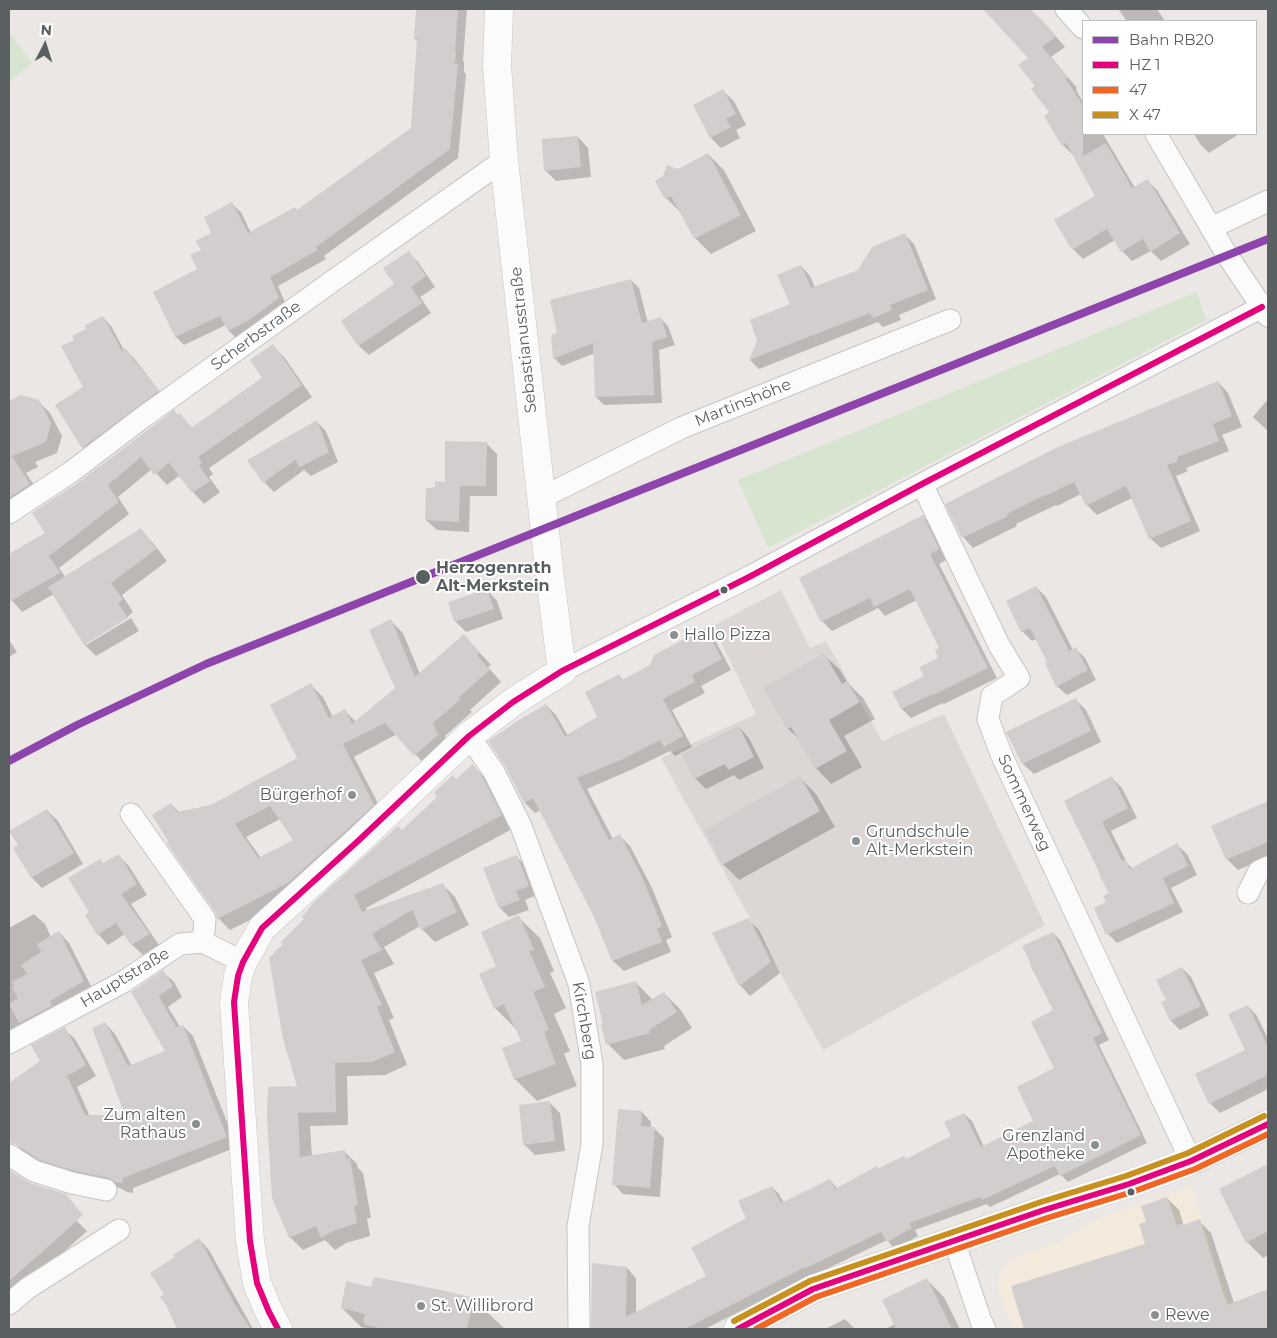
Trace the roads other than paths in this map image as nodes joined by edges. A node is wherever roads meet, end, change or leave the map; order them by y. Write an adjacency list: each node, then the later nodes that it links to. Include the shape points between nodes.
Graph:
1 (499, 9): 5 (main road, Sebastianusstraße, via 497,65)
2 (1066, 9): 3 (street)
3 (1082, 27)
4 (1157, 135): 7 (street)
5 (504, 160): 11 (main road, Sebastianusstraße); 12 (street, Scherbstraße, via 71,472)
6 (1268, 201): 7 (street)
7 (1211, 228): 8 (street)
8 (1266, 309): 10 (street)
9 (950, 320): 11 (street, Martinshöhe, via 681,428)
10 (922, 484): 13 (street, via 751,576); 23 (street, Sommerweg, via 999,644 1019,678 992,696 988,719 1001,754)
11 (541, 498): 13 (main road, Sebastianusstraße)
12 (9, 513)
13 (562, 670): 14 (main road)
14 (469, 736): 19 (main road, via 262,928); 29 (street, Kirchberg, via 494,772 521,826 579,984 592,1064 592,1144 578,1226)
15 (131, 814): 18 (street, via 205,920)
16 (1268, 867): 17 (street, via 1259,871)
17 (1248, 893)
18 (203, 942): 19 (street); 20 (street, Hauptstraße, via 180,944 123,982)
19 (243, 962): 28 (main road, via 234,1002 249,1226 257,1283)
20 (9, 1043)
21 (1268, 1124): 23 (main road)
22 (9, 1155): 24 (street, via 34,1171)
23 (1191, 1161): 26 (main road)
24 (106, 1190)
25 (118, 1230): 27 (street, via 28,1288)
26 (954, 1241): 30 (main road, via 813,1289); 31 (street)
27 (9, 1304)
28 (278, 1329)
29 (579, 1329)
30 (738, 1329)
31 (985, 1329)

